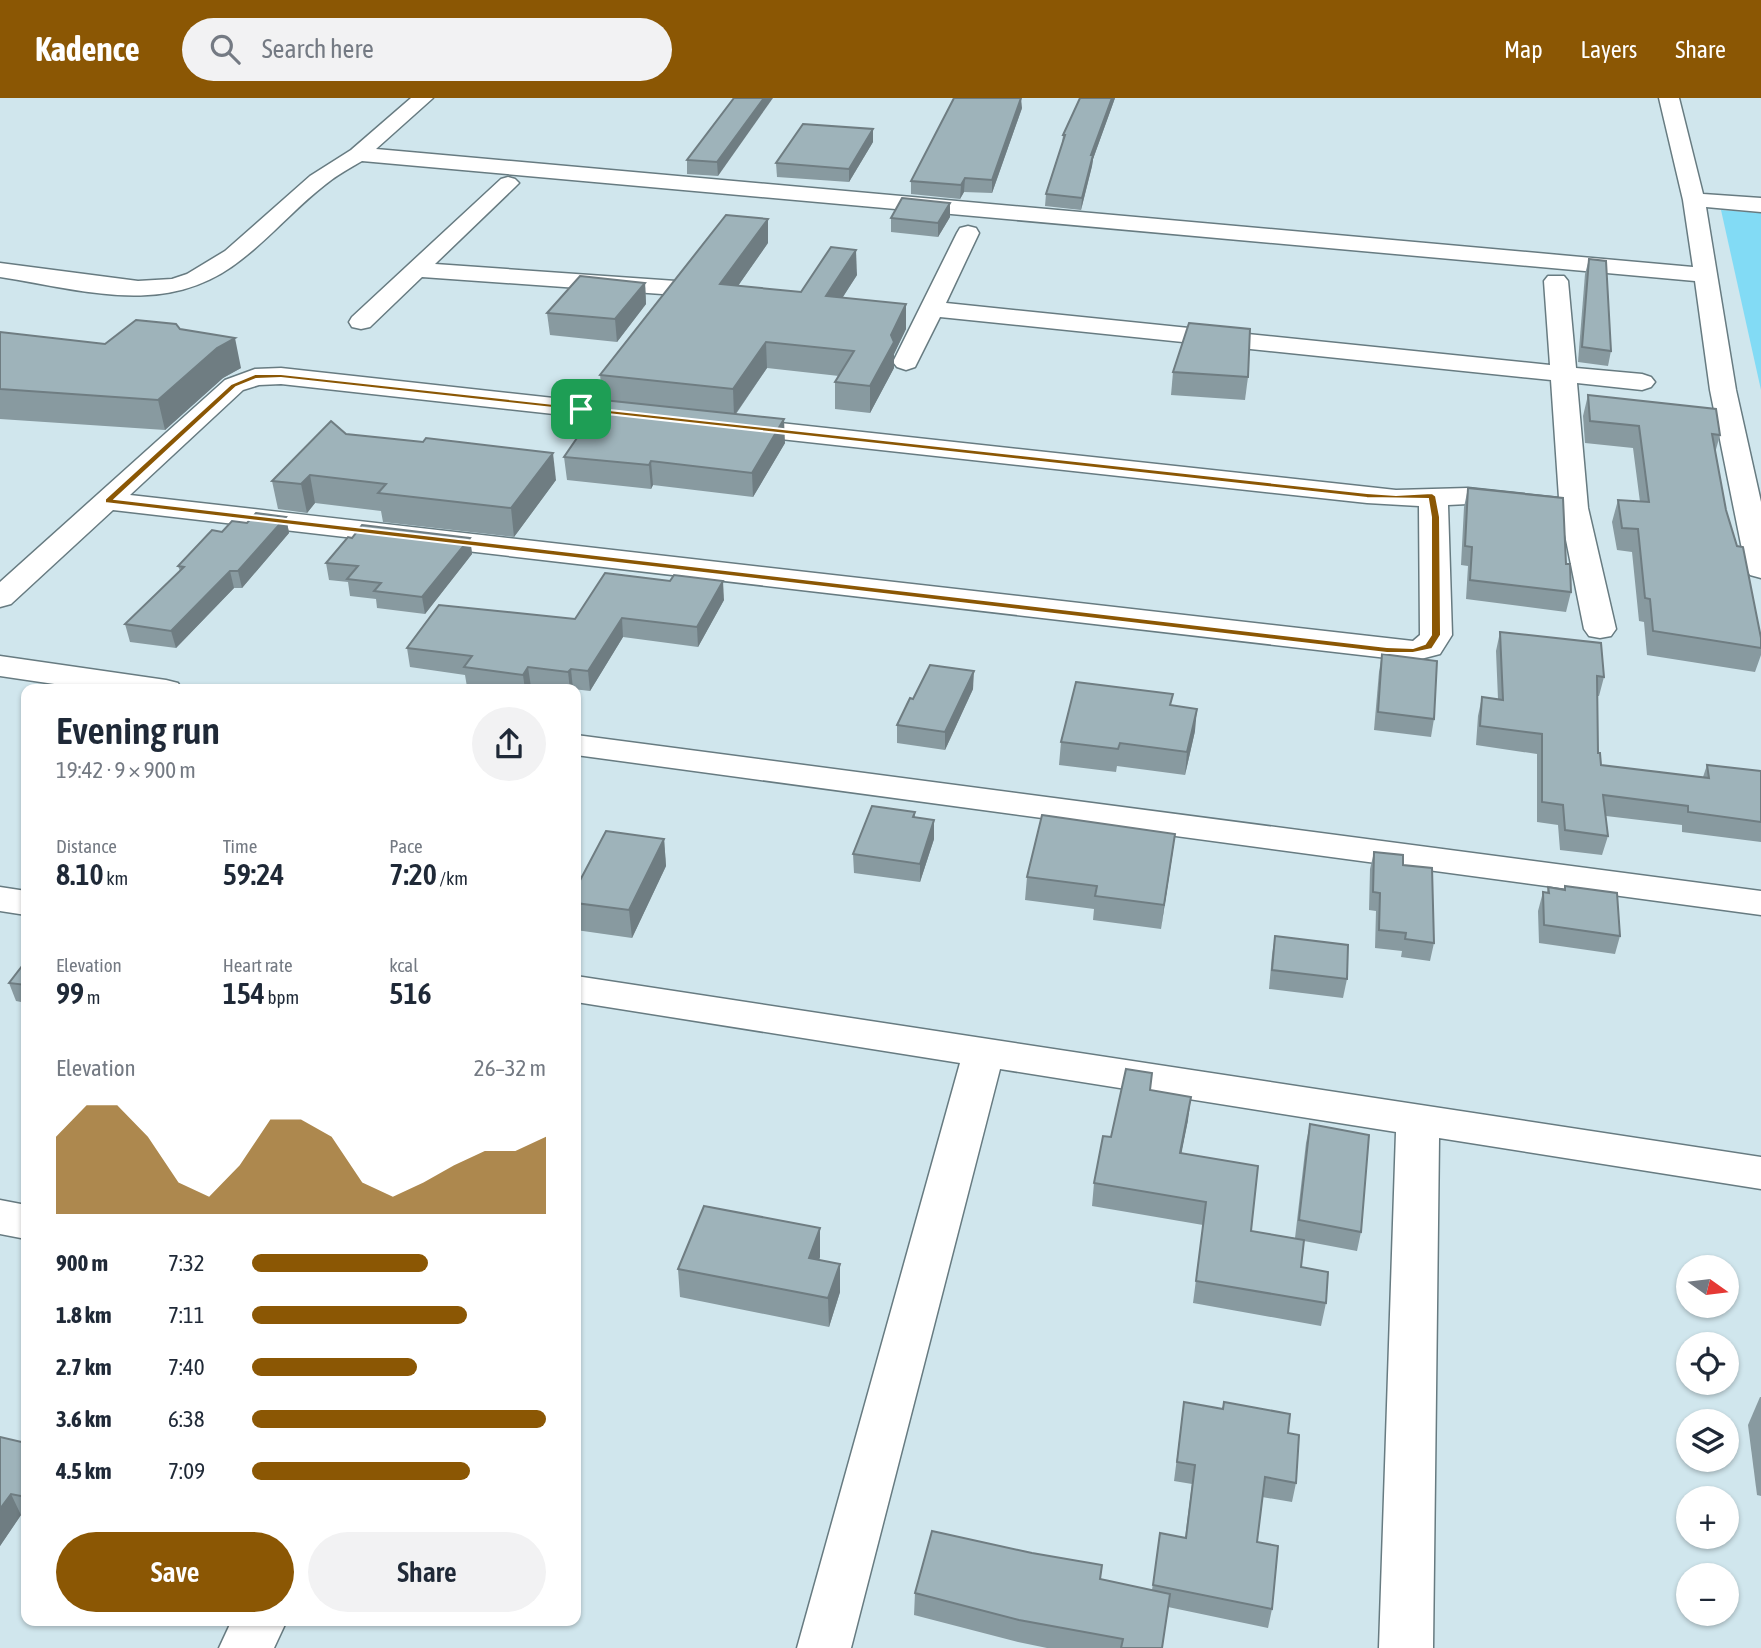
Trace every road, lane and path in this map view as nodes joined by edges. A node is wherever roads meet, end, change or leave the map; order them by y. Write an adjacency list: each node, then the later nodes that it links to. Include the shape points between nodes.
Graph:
1 (423, 98): 3 (street)
2 (1670, 98): 5 (street)
3 (358, 154): 9 (street, via 319,179 222,263 176,286 136,288); 11 (street)
4 (508, 183): 10 (street)
5 (1694, 200): 6 (street); 11 (street)
6 (1761, 205)
7 (968, 233): 15 (street)
8 (692, 267): 13 (street)
9 (0, 270)
10 (417, 270): 13 (street); 16 (street)
11 (1706, 275): 23 (street, via 1723,390)
12 (1556, 281): 18 (street)
13 (676, 288): 14 (street)
14 (660, 308)
15 (933, 309): 17 (street); 18 (street)
16 (361, 323)
17 (906, 362)
18 (1565, 374): 19 (street); 22 (street)
19 (1642, 382)
20 (1432, 496): 21 (street, via 1396,498 688,421 589,399 281,376 249,366 234,386); 21 (street, via 1436,635 1429,646 1413,650); 22 (street)
21 (108, 501): 24 (street)
22 (1574, 508): 25 (street)
23 (1761, 569)
24 (0, 598)
25 (1600, 629)
26 (0, 666): 27 (street)
27 (124, 684)
28 (581, 746): 29 (street)
29 (1761, 903)
30 (581, 997): 31 (street)
31 (984, 1054): 32 (street); 38 (street)
32 (1418, 1118): 33 (street); 39 (street)
33 (1761, 1174)
34 (0, 1217): 35 (street)
35 (21, 1221)
36 (257, 1626): 37 (street)
37 (246, 1648)
38 (824, 1648)
39 (1406, 1648)

